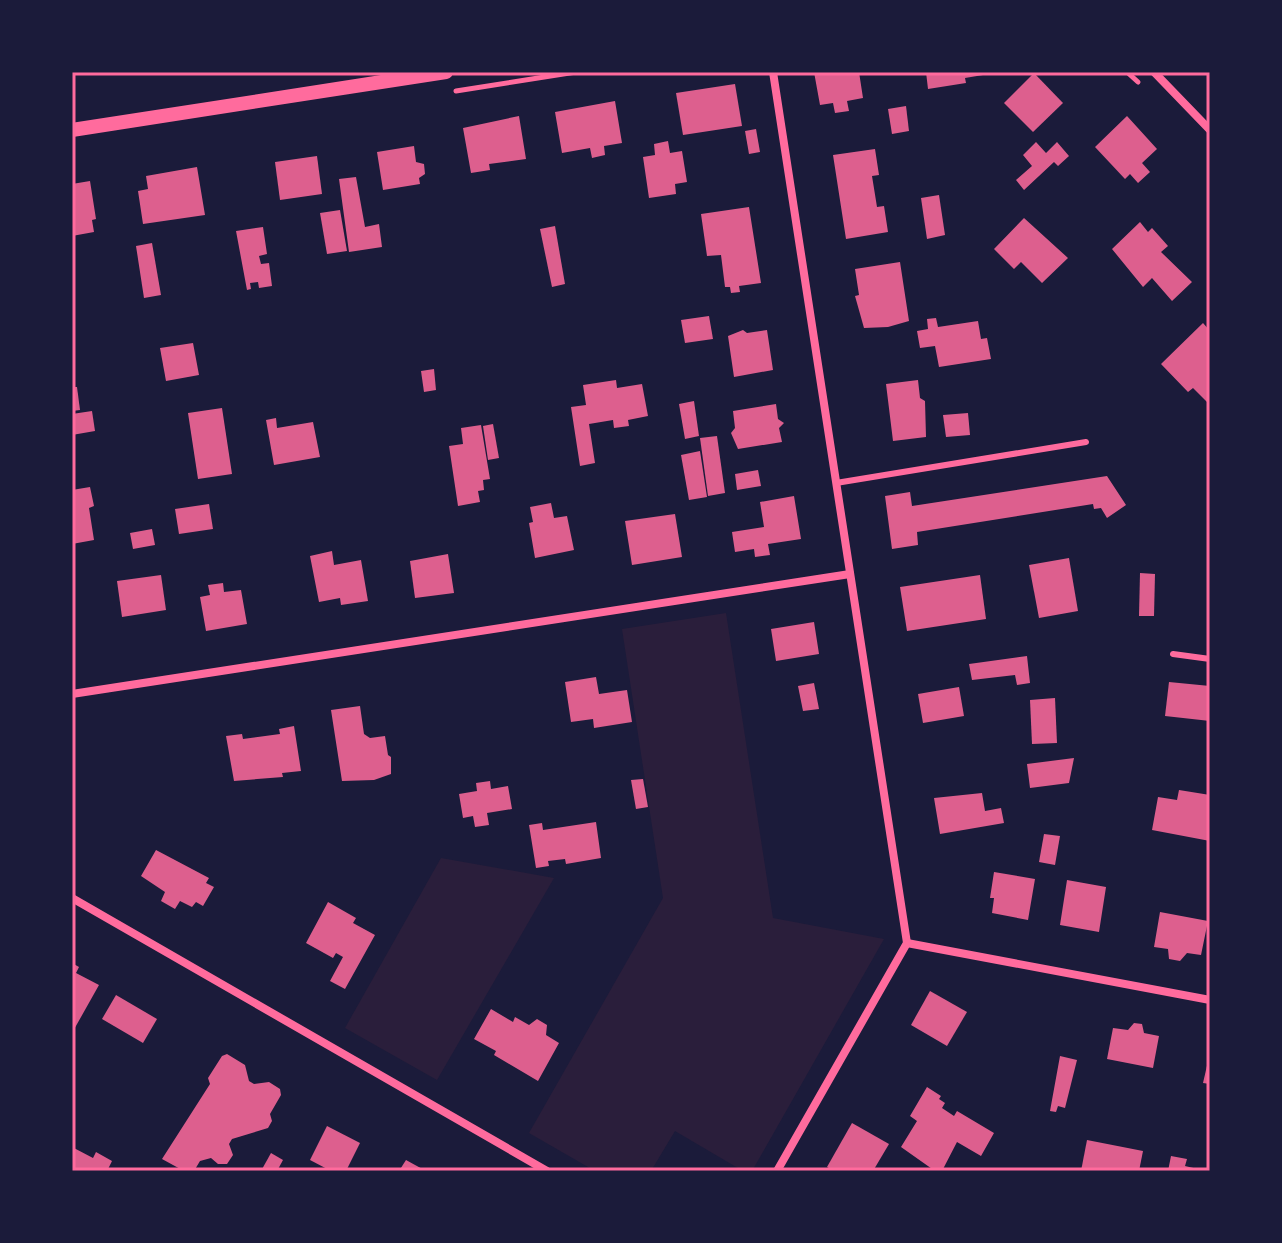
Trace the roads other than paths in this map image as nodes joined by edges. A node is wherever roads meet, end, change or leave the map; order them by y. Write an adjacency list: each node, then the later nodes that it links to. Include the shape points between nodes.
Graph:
1 (446, 72): 4 (street)
2 (773, 72): 7 (street)
3 (1154, 72): 5 (street)
4 (72, 130)
5 (1210, 130)
6 (1086, 442): 7 (lane)
7 (836, 483): 8 (street)
8 (850, 574): 11 (street); 13 (street)
9 (1173, 654): 10 (lane)
10 (1210, 659)
11 (72, 694)
12 (72, 898): 15 (street)
13 (907, 943): 14 (street); 16 (street)
14 (1210, 1000)
15 (547, 1171)
16 (777, 1171)

